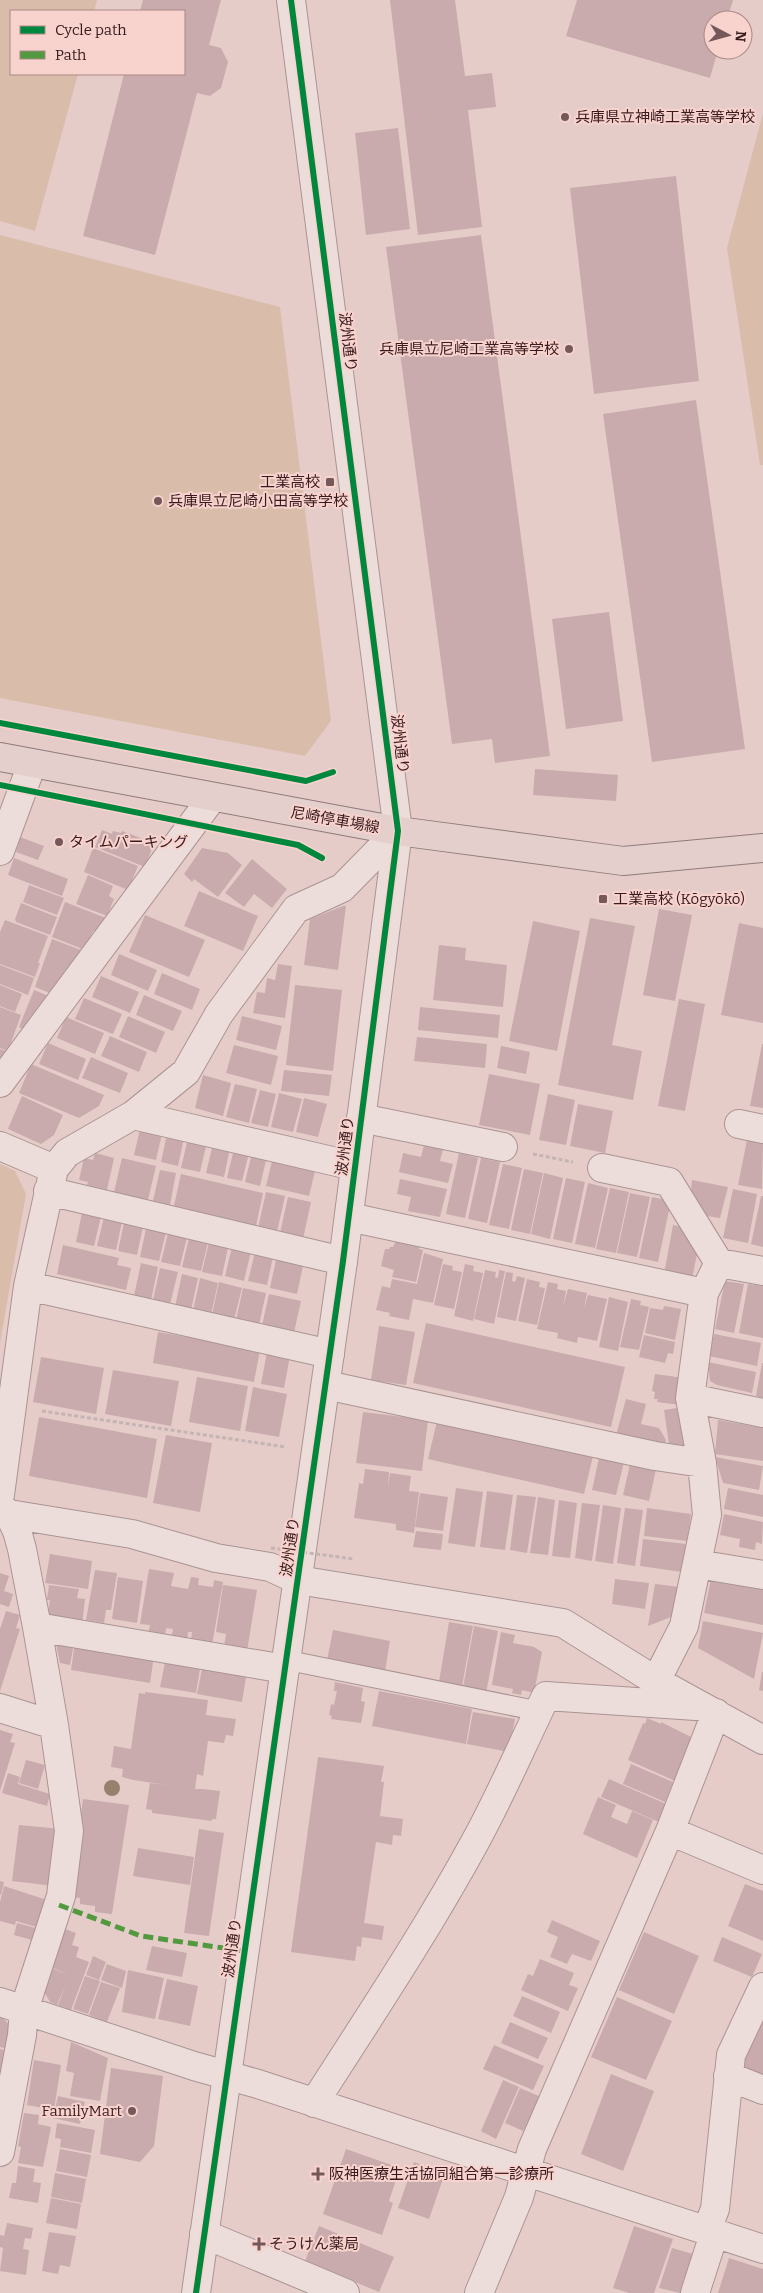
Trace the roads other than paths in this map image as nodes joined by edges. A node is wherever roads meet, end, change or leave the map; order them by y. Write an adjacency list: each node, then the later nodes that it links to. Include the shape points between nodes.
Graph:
1 (291, 0): 5 (street, 波州通り)
2 (0, 757): 3 (main road, 尼崎停車場線)
3 (32, 764): 4 (main road, 尼崎停車場線); 6 (street)
4 (212, 798): 5 (main road, 尼崎停車場線); 8 (street)
5 (398, 832): 7 (main road, 尼崎停車場線, via 623,861); 9 (street, via 342,888 296,909 219,1014 186,1072); 10 (street, 波州通り)
6 (0, 851)
7 (760, 853)
8 (0, 1083)
9 (133, 1116): 13 (street); 15 (street, via 67,1152)
10 (361, 1118): 12 (street); 13 (street, 波州通り)
11 (0, 1146): 15 (street)
12 (503, 1147)
13 (354, 1166): 16 (street, 波州通り)
14 (602, 1168): 18 (street, via 669,1182)
15 (51, 1180): 17 (street); 20 (street)
16 (349, 1218): 17 (street, 波州通り); 21 (street)
17 (344, 1261): 22 (street, 波州通り)
18 (719, 1263): 19 (street); 21 (street)
19 (763, 1271)
20 (28, 1286): 22 (street); 26 (street)
21 (704, 1293): 24 (street)
22 (330, 1354): 23 (street, 波州通り)
23 (326, 1385): 27 (street, via 655,1456); 31 (street, 波州通り)
24 (690, 1398): 25 (street); 27 (street)
25 (763, 1413)
26 (7, 1414): 28 (street)
27 (702, 1463): 29 (street, via 707,1515)
28 (3, 1505): 31 (street, via 132,1534 216,1558 270,1567); 32 (street, via 19,1540)
29 (697, 1564): 30 (street); 34 (street, via 684,1626)
30 (763, 1575)
31 (298, 1580): 33 (street, 波州通り); 34 (street, via 563,1623)
32 (37, 1627): 33 (street); 38 (street)
33 (286, 1665): 37 (lane); 44 (street, 波州通り)
34 (656, 1681): 36 (street)
35 (0, 1708): 38 (street)
36 (709, 1710): 37 (street, via 546,1696); 39 (street); 40 (street)
37 (538, 1712): 47 (street, via 474,1844)
38 (54, 1725): 43 (street, via 69,1831 62,1896)
39 (763, 1740)
40 (670, 1831): 41 (street); 49 (street, via 532,2149)
41 (763, 1870)
42 (763, 1987): 45 (street, via 732,2055)
43 (12, 2006): 44 (street); 48 (street, via 22,2035)
44 (226, 2075): 47 (street); 51 (street, 波州通り)
45 (728, 2076): 46 (street); 50 (street)
46 (763, 2090)
47 (314, 2103): 49 (street)
48 (0, 2152)
49 (525, 2172): 50 (street); 55 (street, via 519,2197)
50 (710, 2233): 52 (street); 56 (street)
51 (204, 2234): 53 (street, 波州通り); 54 (street)
52 (763, 2250)
53 (196, 2293)
54 (345, 2293)
55 (479, 2293)
56 (695, 2293)

